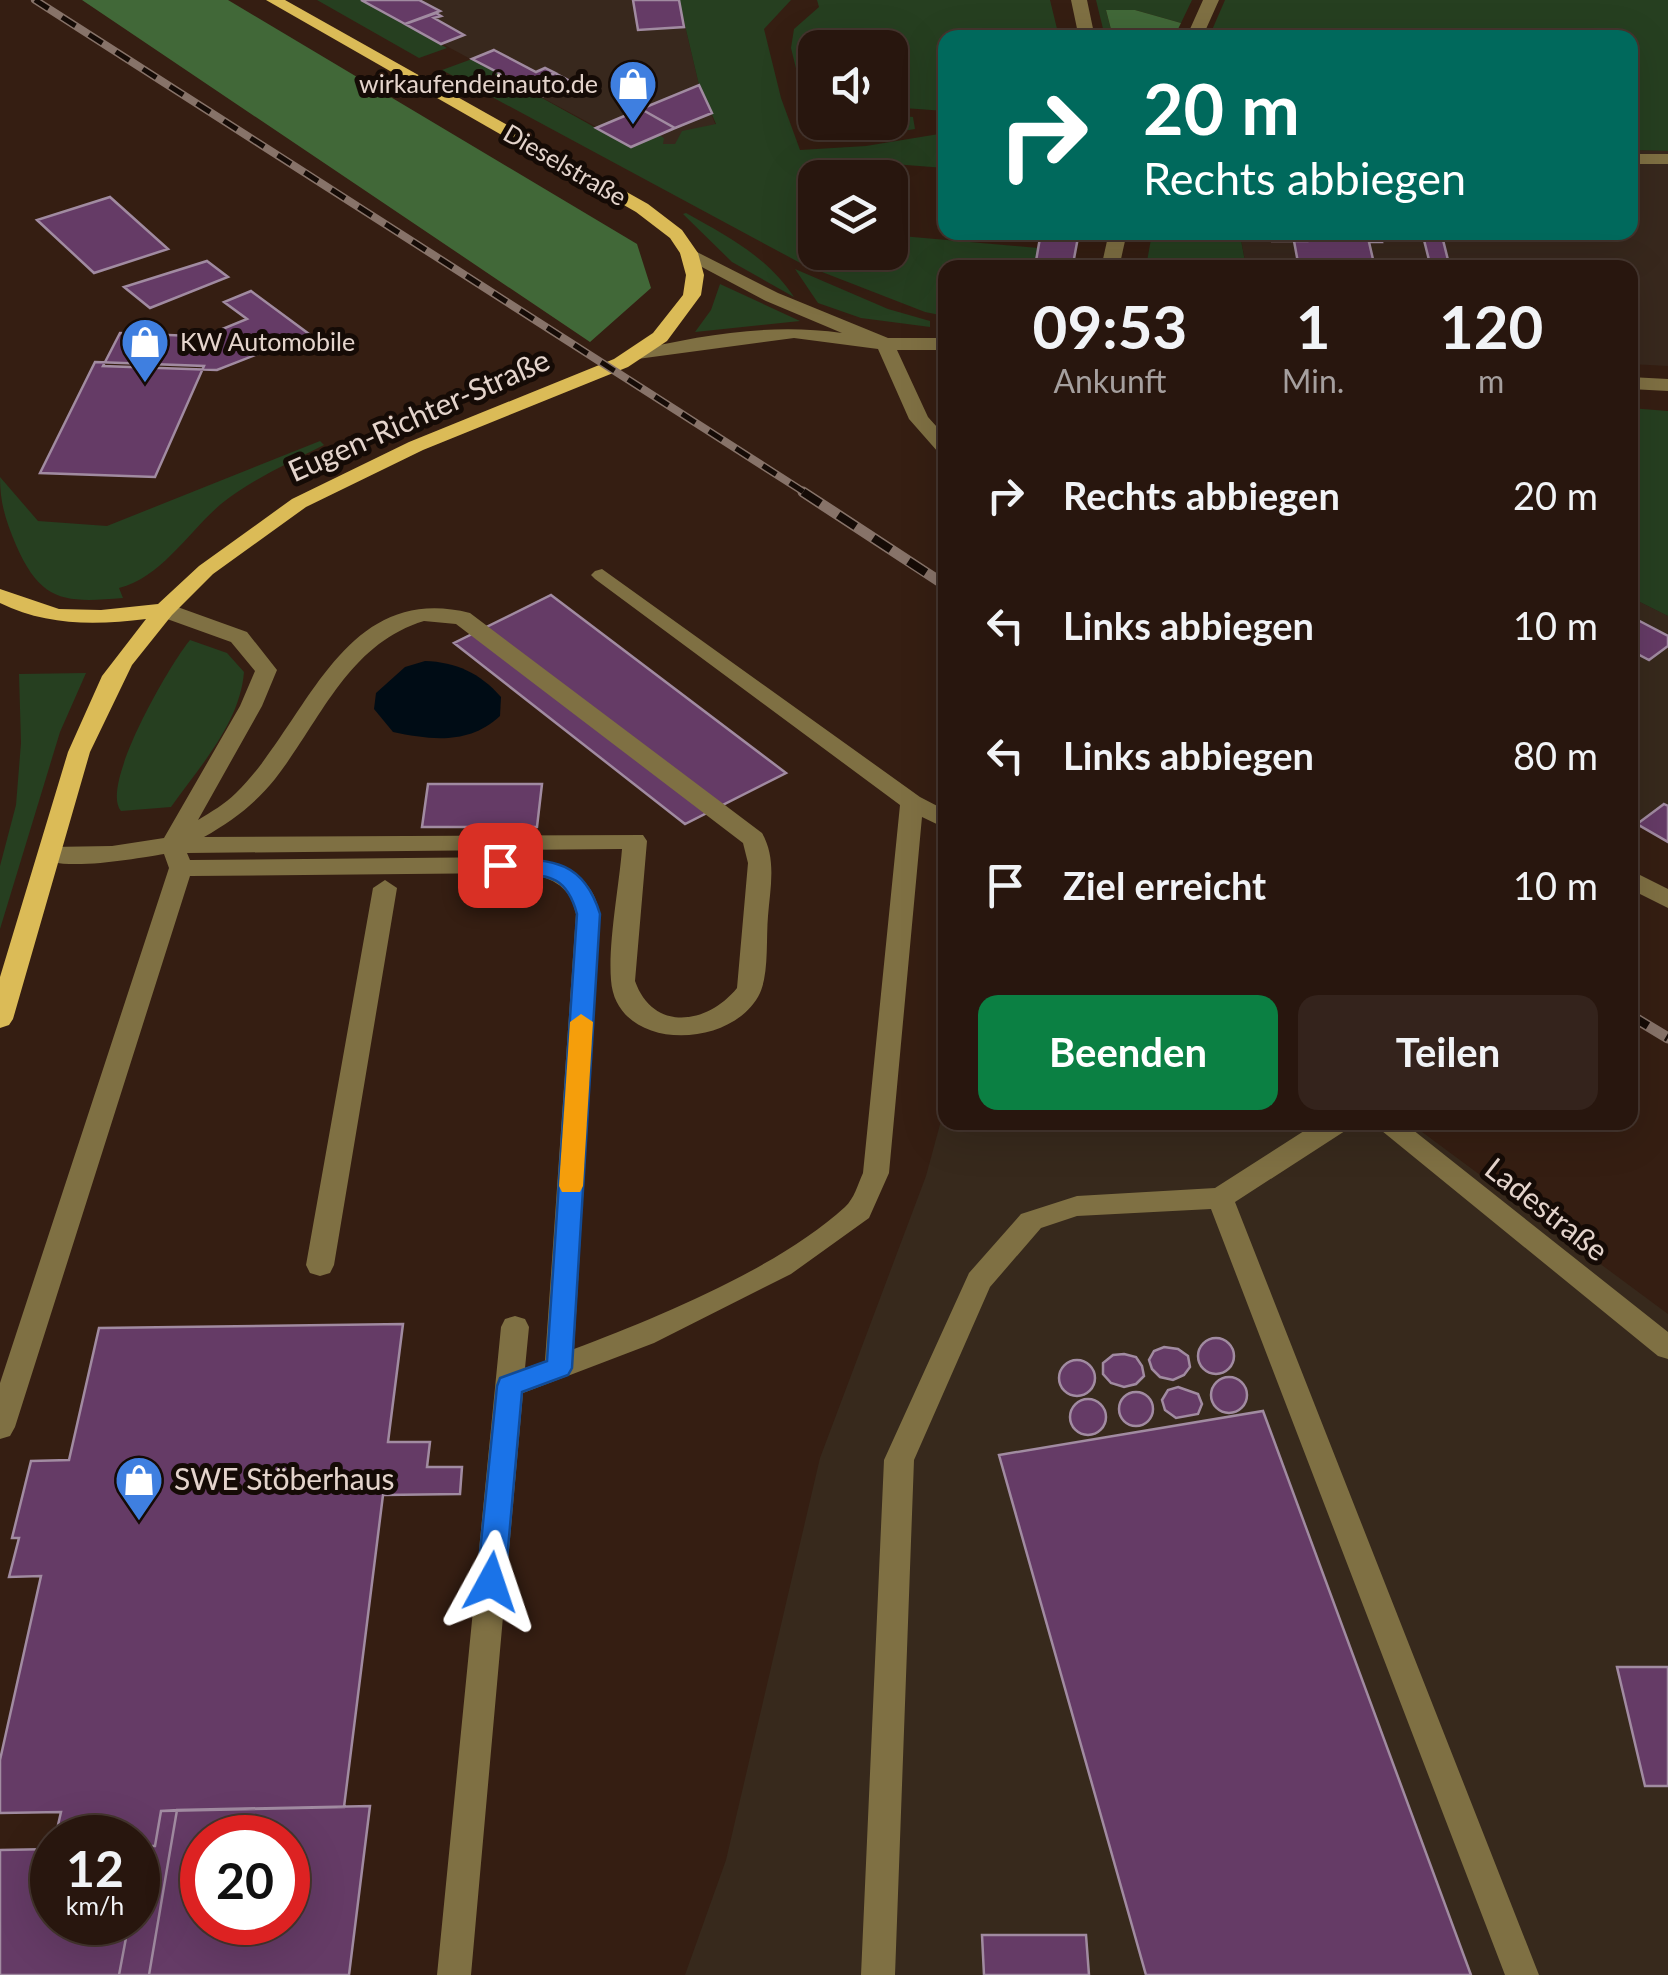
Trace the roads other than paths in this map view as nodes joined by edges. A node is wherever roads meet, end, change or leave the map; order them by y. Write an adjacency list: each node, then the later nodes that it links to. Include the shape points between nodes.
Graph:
1 (274, 0): 8 (main road, Dieselstraße, via 642,208)
2 (1079, 0): 4 (street)
3 (1211, 0): 5 (street)
4 (1085, 30)
5 (1198, 30)
6 (1638, 159): 7 (street)
7 (1668, 159)
8 (690, 252): 9 (street, Dieselstraße, via 772,297); 11 (main road, via 692,295 678,318)
9 (884, 344): 10 (street); 11 (street, via 794,332); 14 (street, via 918,419)
10 (938, 344)
11 (629, 359): 17 (main road, Eugen-Richter-Straße, via 416,446 299,503 206,570)
12 (1638, 383): 13 (street)
13 (1668, 385)
14 (938, 440)
15 (602, 575): 18 (street)
16 (0, 595): 17 (main road, via 76,618)
17 (164, 610): 20 (main road, Eugen-Richter-Straße, via 112,676 79,752); 21 (street, via 239,637 266,670)
18 (912, 802): 19 (street); 32 (street, via 876,1173 859,1211 782,1266 644,1335)
19 (938, 816)
20 (50, 855): 21 (street); 25 (main road, Eugen-Richter-Straße)
21 (176, 856): 21 (street, via 635,840 623,981 634,1010 668,1026 710,1024 742,1004 749,990 760,863 754,840 462,618 444,613 417,616 362,642 245,798); 32 (street, via 521,865 556,871 581,889 588,914); 34 (street)
22 (1638, 883): 24 (street)
23 (384, 888): 29 (street)
24 (1668, 900)
25 (0, 1019)
26 (1326, 1130): 28 (street)
27 (1394, 1130): 31 (street, Ladestraße)
28 (1220, 1198): 36 (street, via 1076,1206 1031,1221 979,1281 899,1460); 37 (street)
29 (320, 1264)
30 (516, 1327): 33 (street)
31 (1668, 1348)
32 (559, 1368): 33 (street)
33 (510, 1386): 35 (street)
34 (0, 1428)
35 (454, 1975)
36 (878, 1975)
37 (1522, 1975)

